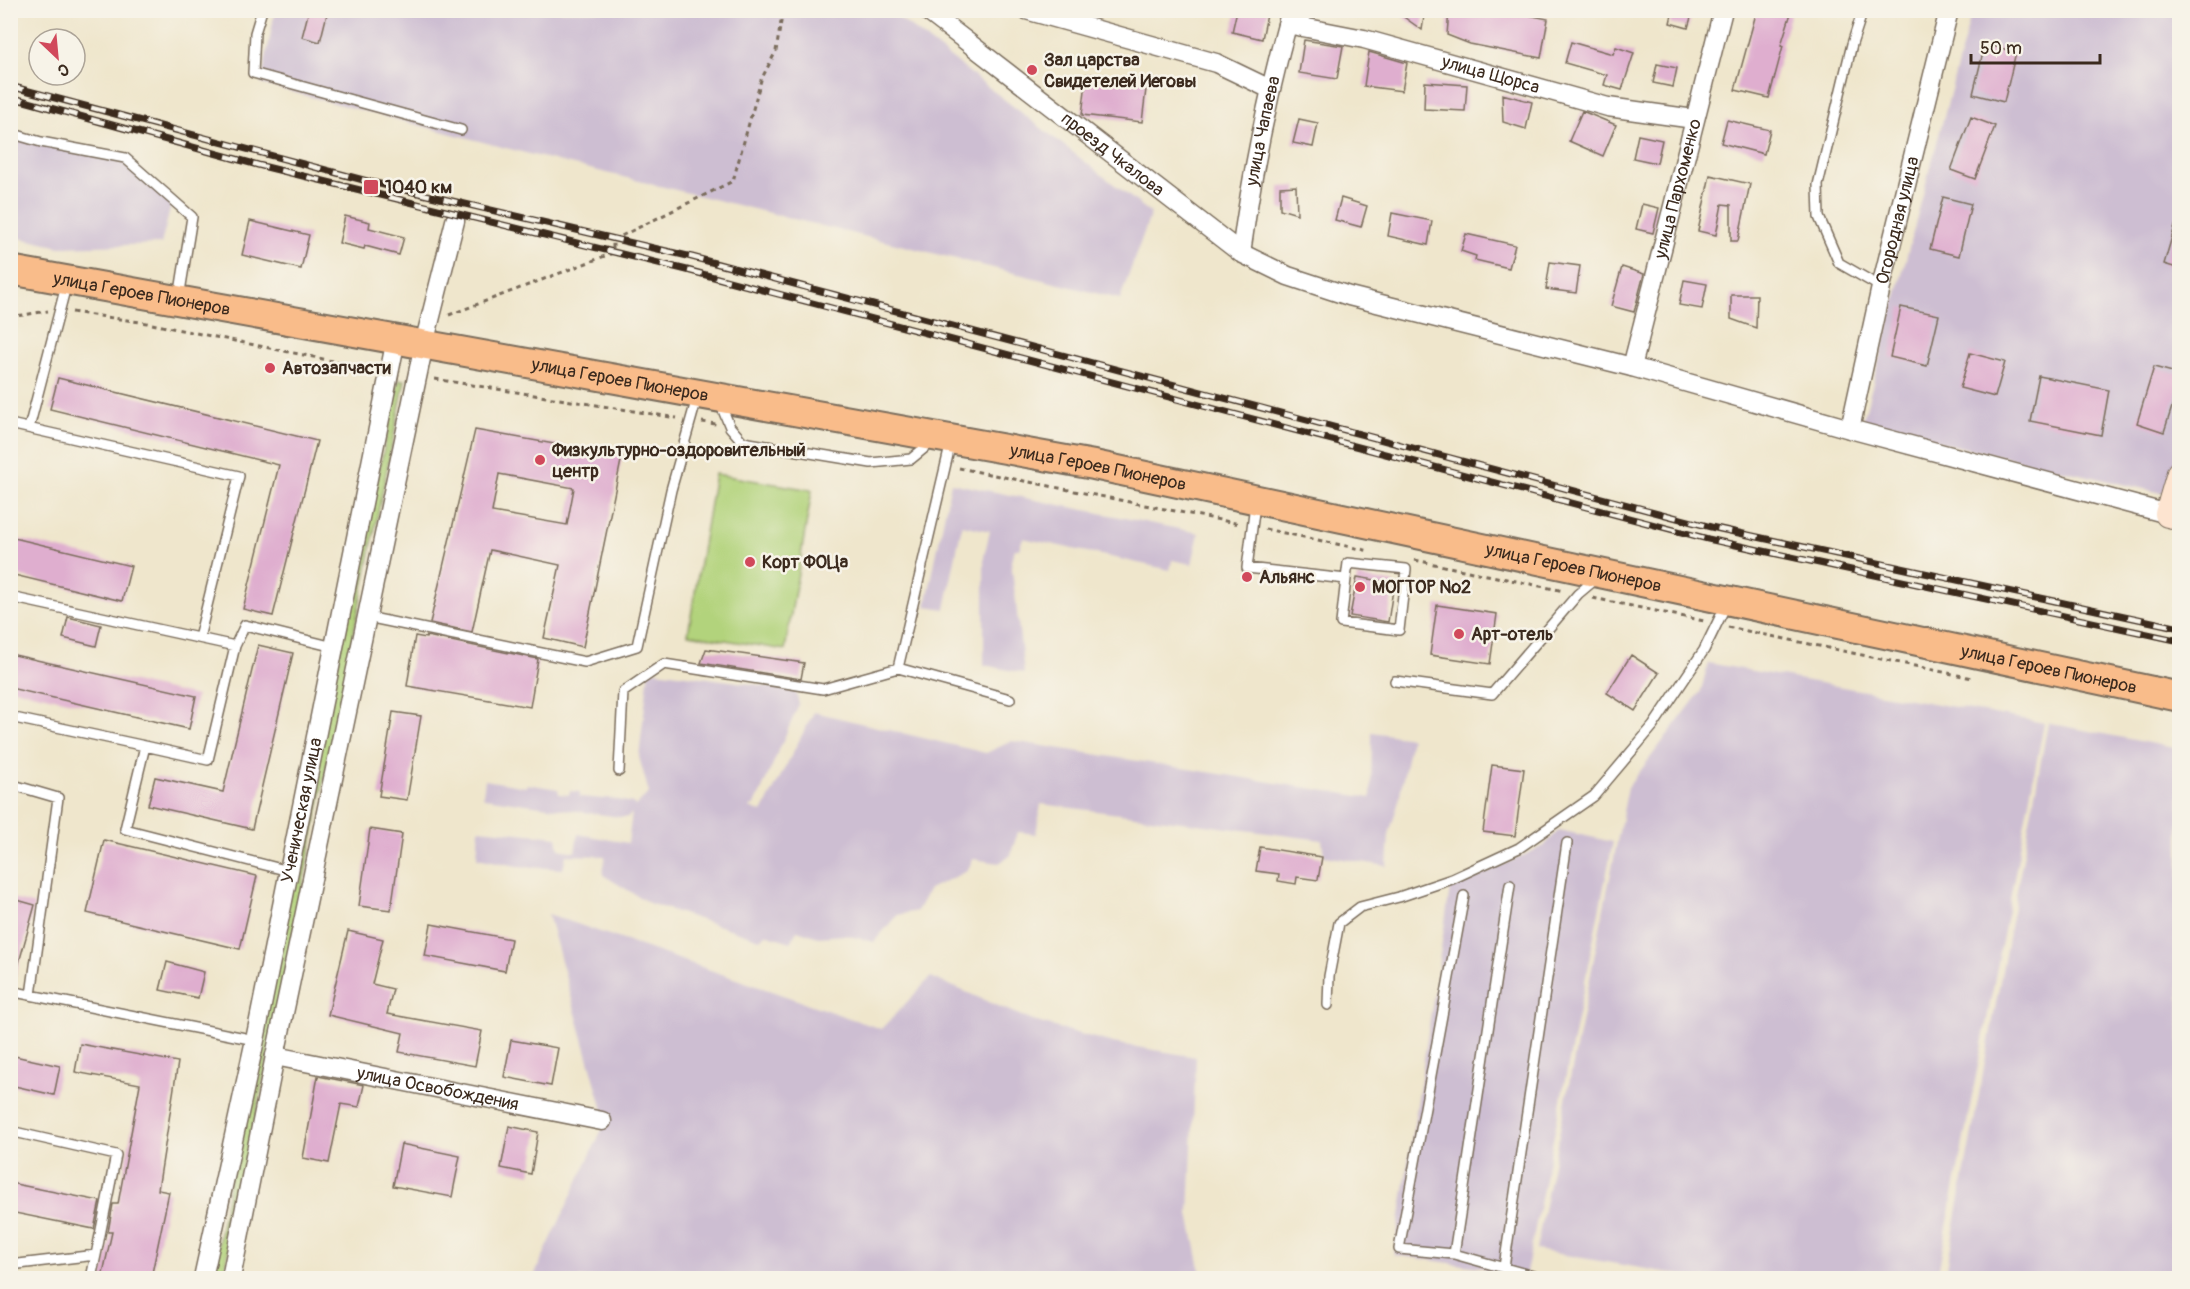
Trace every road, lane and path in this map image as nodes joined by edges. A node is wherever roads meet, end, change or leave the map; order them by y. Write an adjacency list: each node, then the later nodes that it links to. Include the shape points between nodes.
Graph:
1 (262, 10): 11 (lane, via 255,33 253,73)
2 (783, 10): 22 (path, via 776,51 761,80 733,181 613,240 614,253 443,318)
3 (926, 10): 14 (street, проезд Чкалова)
4 (1026, 10): 9 (street, via 1216,63)
5 (1723, 10): 10 (street, улица Пархоменко)
6 (1863, 10): 17 (lane, via 1818,185 1819,217 1839,263)
7 (1949, 10): 17 (street, Огородная улица)
8 (1289, 17): 9 (street, улица Чапаева); 10 (street, улица Щорса, via 1608,107)
9 (1270, 89): 14 (street, улица Чапаева)
10 (1694, 119): 23 (street, улица Пархоменко)
11 (461, 130)
12 (10, 133): 18 (lane, via 124,158 192,217)
13 (455, 221): 22 (street, Ученическая улица)
14 (1241, 253): 23 (street, via 1287,276 1349,296)
15 (10, 270): 16 (main road, улица Героев Пионеров)
16 (67, 280): 18 (main road, улица Героев Пионеров); 19 (lane)
17 (1881, 287): 30 (street, Огородная улица)
18 (179, 299): 21 (main road, улица Героев Пионеров)
19 (60, 311): 20 (path); 24 (path, via 147,323); 29 (lane)
20 (10, 317)
21 (396, 339): 22 (main road, улица Героев Пионеров); 24 (street, Ученическая улица)
22 (430, 345): 25 (street, Ученическая улица); 26 (main road, улица Героев Пионеров)
23 (1632, 367): 30 (street)
24 (390, 371): 46 (street, Ученическая улица)
25 (418, 376): 26 (path); 43 (street, Ученическая улица)
26 (703, 404): 28 (lane); 28 (path); 31 (main road, улица Героев Пионеров); 43 (lane, via 671,490 637,646 585,662)
27 (10, 424): 29 (lane)
28 (730, 427): 31 (lane, via 743,441 871,464 911,459)
29 (28, 428): 44 (lane, via 239,476)
30 (1850, 429): 34 (street)
31 (945, 447): 33 (main road, улица Героев Пионеров, via 1094,465); 35 (path); 47 (lane)
32 (2180, 473): 34 (street)
33 (1255, 499): 35 (lane); 38 (main road, улица Героев Пионеров)
34 (2174, 516)
35 (1252, 527): 36 (path); 39 (lane, via 1247,568)
36 (1380, 553)
37 (1414, 560): 40 (path)
38 (1603, 573): 40 (lane); 42 (main road, улица Героев Пионеров)
39 (1346, 579): 39 (lane, via 1348,563 1406,569 1399,630 1341,623)
40 (1578, 594): 42 (path); 49 (lane, via 1492,694)
41 (10, 597): 44 (lane)
42 (1722, 612): 48 (path); 50 (main road, улица Героев Пионеров); 62 (lane, via 1704,650 1653,726 1594,796 1519,848 1452,879 1360,907 1339,923)
43 (367, 617): 64 (street, Ученическая улица)
44 (200, 638): 45 (lane)
45 (235, 646): 46 (lane, via 245,625); 53 (lane, via 208,760)
46 (334, 647): 57 (street, Ученическая улица)
47 (898, 668): 51 (lane); 54 (lane, via 824,689 664,664 622,692)
48 (1981, 680)
49 (1395, 681)
50 (2180, 697)
51 (1010, 699)
52 (10, 717): 53 (lane)
53 (145, 746): 57 (lane, via 125,830)
54 (619, 771)
55 (10, 784): 61 (lane, via 58,798)
56 (1567, 843): 70 (lane)
57 (289, 871): 63 (street, Ученическая улица)
58 (1510, 885): 67 (lane)
59 (1464, 896): 67 (lane, via 1399,1249)
60 (10, 991): 61 (lane)
61 (31, 995): 63 (lane)
62 (1328, 1005)
63 (255, 1040): 72 (street, Ученическая улица)
64 (275, 1056): 65 (street, улица Освобождения); 73 (street, Ученическая улица)
65 (602, 1121)
66 (10, 1131): 68 (lane, via 116,1155)
67 (1454, 1254): 70 (lane)
68 (96, 1255): 69 (lane); 71 (lane)
69 (10, 1265)
70 (1504, 1267): 74 (lane)
71 (91, 1278)
72 (203, 1278)
73 (231, 1278)
74 (1540, 1278)

